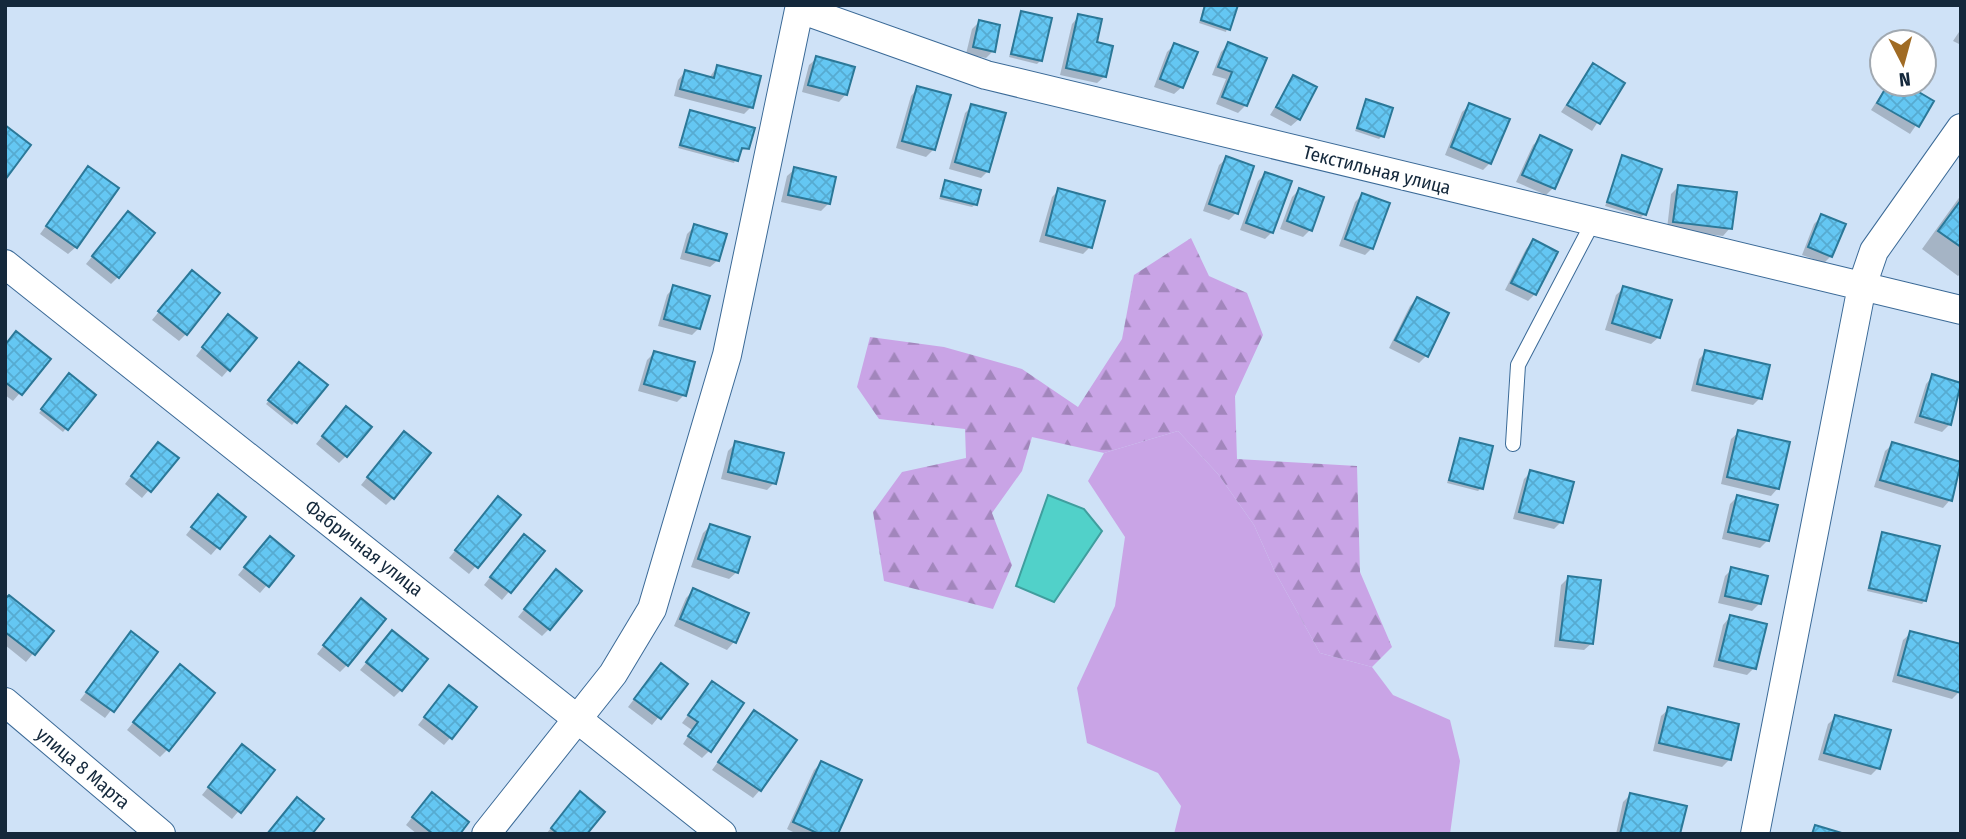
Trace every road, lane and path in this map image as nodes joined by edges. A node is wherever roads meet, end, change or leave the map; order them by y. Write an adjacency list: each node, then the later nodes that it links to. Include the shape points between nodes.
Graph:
1 (800, 7): 3 (street, Текстильная улица, via 986,75); 9 (street, via 727,355 652,609)
2 (1961, 128): 5 (street, via 1874,251)
3 (1593, 222): 5 (street, Текстильная улица); 7 (lane, via 1518,365)
4 (5, 264): 9 (street, Фабричная улица)
5 (1862, 286): 6 (street, Текстильная улица); 13 (street)
6 (1961, 310)
7 (1513, 444)
8 (5, 702): 10 (street, улица 8 Марта)
9 (579, 719): 11 (street); 12 (street, Фабричная улица)
10 (161, 834)
11 (486, 834)
12 (722, 834)
13 (1755, 834)

